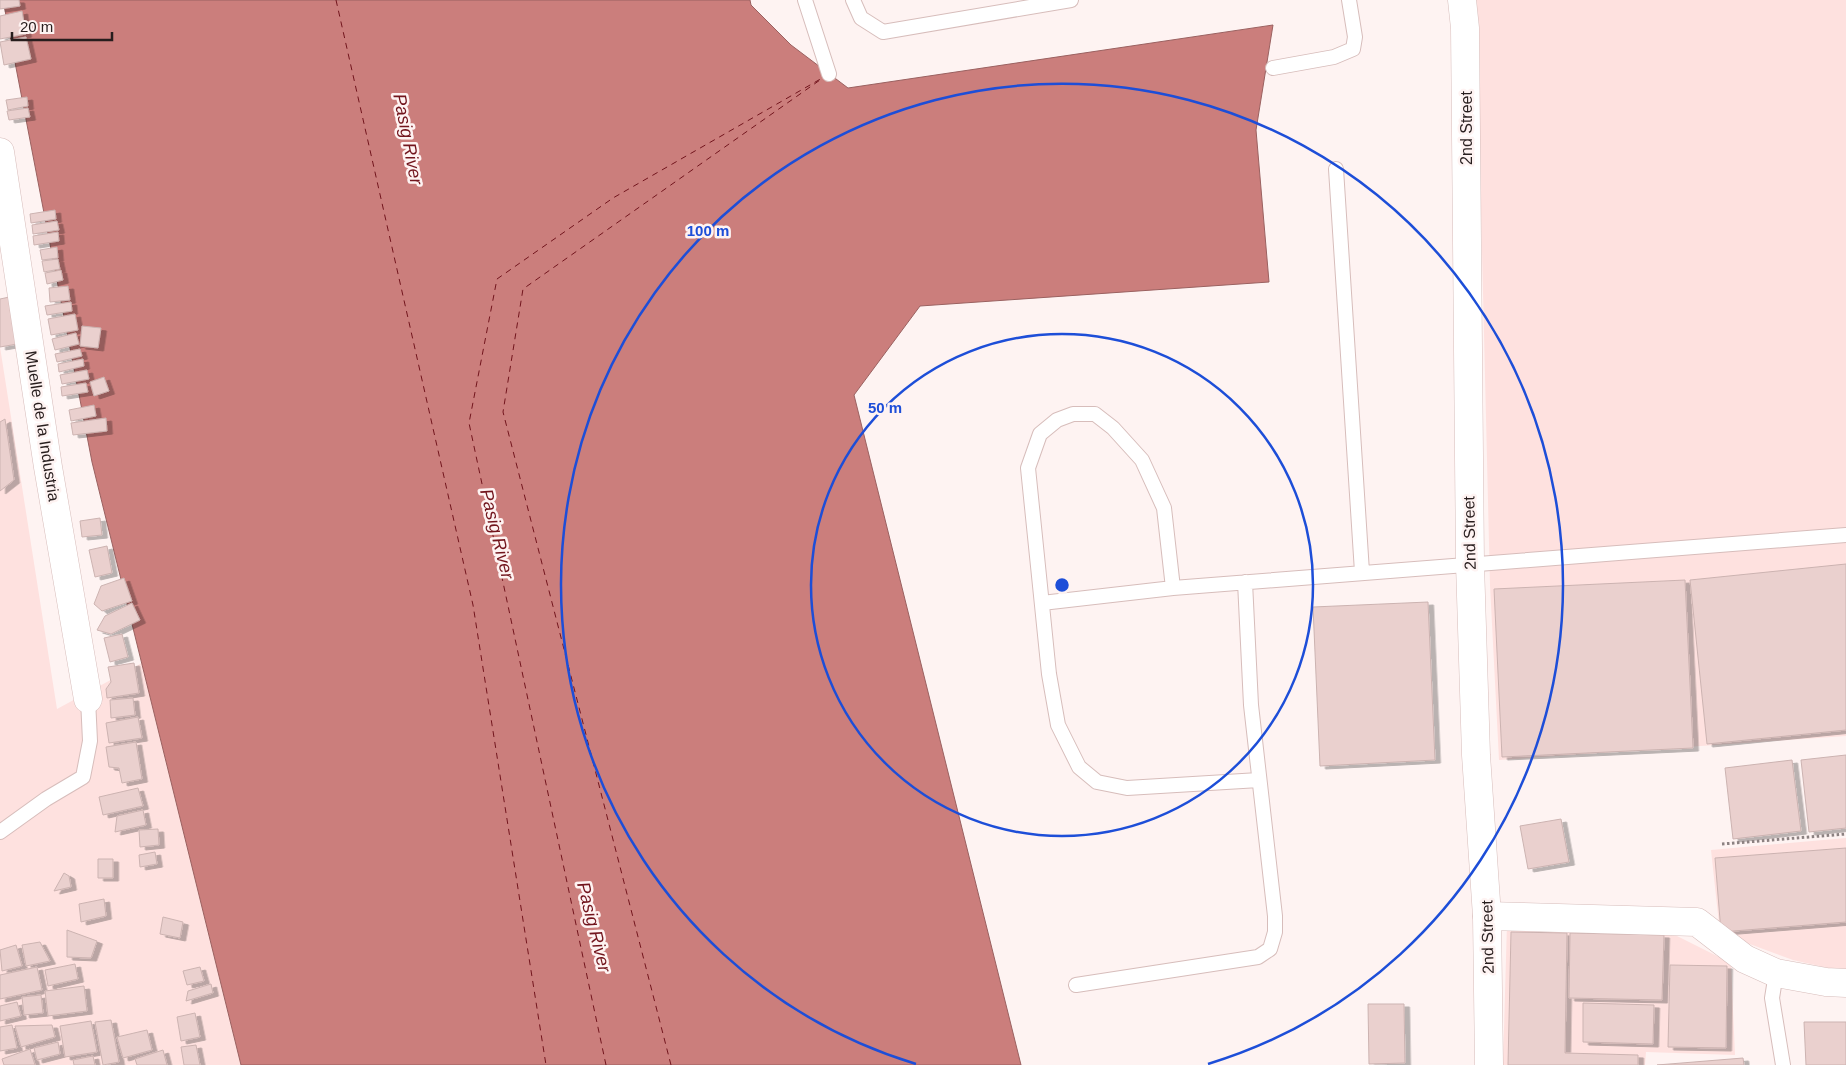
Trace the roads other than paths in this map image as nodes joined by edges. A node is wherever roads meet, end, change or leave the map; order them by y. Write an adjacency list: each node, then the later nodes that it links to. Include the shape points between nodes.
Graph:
1 (805, 0): 7 (lane)
2 (853, 0): 3 (lane, via 861,18 882,32)
3 (1072, 0)
4 (1349, 0): 6 (lane, via 1355,37 1352,49 1334,57)
5 (1462, 0): 11 (street, 2nd Street, via 1465,28)
6 (1273, 68)
7 (829, 74)
8 (0, 152): 16 (street, Muelle de la Industria, via 48,467)
9 (1336, 169): 12 (lane)
10 (1846, 534): 11 (lane)
11 (1470, 564): 12 (lane); 19 (street, 2nd Street, via 1480,826)
12 (1362, 572): 13 (lane)
13 (1245, 582): 14 (lane); 17 (lane)
14 (1173, 588): 15 (lane); 15 (lane, via 1164,508 1142,460 1113,428 1095,414 1073,414 1058,420 1040,434 1028,468)
15 (1042, 604): 17 (lane, via 1058,725 1079,767 1097,782 1127,788)
16 (88, 699): 18 (lane, via 90,741 83,777)
17 (1258, 780): 22 (lane, via 1275,916 1270,948 1258,957)
18 (0, 832)
19 (1487, 916): 20 (street, via 1697,922 1745,959); 23 (street, 2nd Street)
20 (1776, 974): 21 (street); 24 (lane, via 1772,998)
21 (1846, 983)
22 (1076, 985)
23 (1489, 1065)
24 (1783, 1065)

